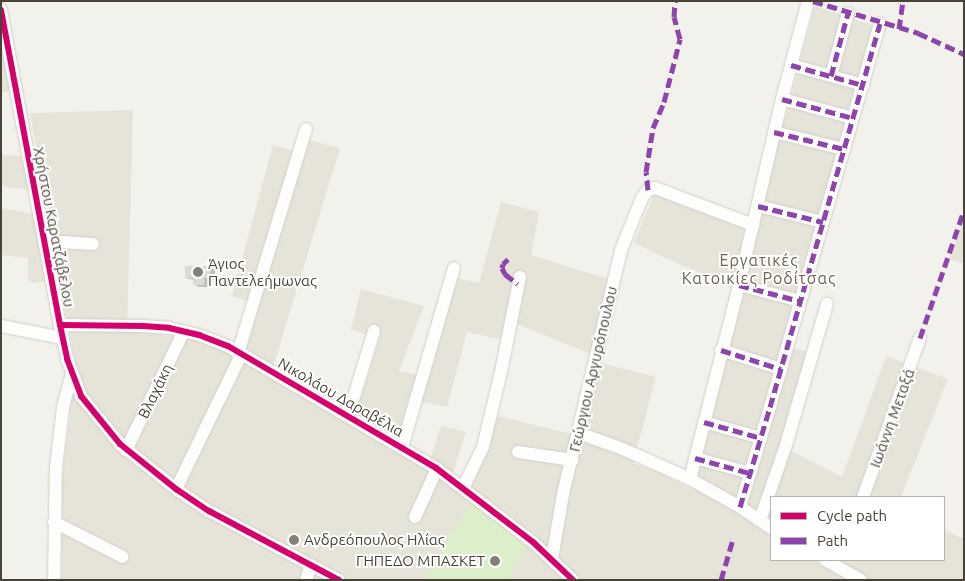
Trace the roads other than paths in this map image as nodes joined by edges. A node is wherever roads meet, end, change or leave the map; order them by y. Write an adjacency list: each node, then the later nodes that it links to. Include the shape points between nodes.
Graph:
1 (808, 1): 5 (street)
2 (1, 10): 16 (street, Χρήστου Καρατζάβελου)
3 (848, 13): 6 (street)
4 (880, 23): 7 (street)
5 (791, 65): 6 (street); 8 (street)
6 (831, 76): 7 (street)
7 (863, 85): 9 (street)
8 (782, 99): 9 (street); 11 (street)
9 (853, 118): 12 (street)
10 (306, 129): 30 (street)
11 (774, 132): 12 (street); 13 (street)
12 (844, 150): 14 (street)
13 (758, 206): 14 (street); 15 (street)
14 (823, 222): 21 (street)
15 (754, 225): 20 (street); 35 (street, Γεώργιου Αργυρόπουλου, via 655,188 648,190 621,250)
16 (45, 240): 17 (street); 23 (street, Χρήστου Καρατζάβελου)
17 (94, 244)
18 (454, 268): 37 (street)
19 (520, 277): 45 (street, via 483,447)
20 (739, 285): 21 (street); 29 (street)
21 (800, 301): 31 (street)
22 (827, 304): 50 (street, via 786,445)
23 (60, 325): 25 (street, Νικολάου Δαραβέλια, via 142,326); 27 (street, Χρήστου Καρατζάβελου)
24 (1, 326): 27 (street)
25 (184, 331): 30 (street, Νικολάου Δαραβέλια, via 214,340); 38 (street, Βλαχάκη)
26 (374, 331): 33 (street)
27 (63, 338): 32 (street, Χρήστου Καρατζάβελου)
28 (920, 338): 47 (street, Ιωάννη Μεταξά)
29 (721, 350): 31 (street); 34 (street)
30 (240, 354): 33 (street, Νικολάου Δαραβέλια); 46 (street)
31 (782, 369): 36 (street)
32 (72, 374): 38 (street, Χρήστου Καρατζάβελου, via 81,396); 51 (street, via 60,431)
33 (348, 416): 37 (street, Νικολάου Δαραβέλια)
34 (704, 422): 36 (street); 40 (street)
35 (579, 433): 41 (street, Γεώργιου Αργυρόπουλου); 44 (street)
36 (760, 438): 43 (street)
37 (402, 447): 42 (street, Νικολάου Δαραβέλια)
38 (126, 450): 46 (street, Χρήστου Καρατζάβελου)
39 (518, 452): 41 (street)
40 (695, 458): 43 (street); 44 (street)
41 (572, 460): 54 (street, Γεώργιου Αργυρόπουλου)
42 (437, 469): 45 (street, Νικολάου Δαραβέλια); 49 (street)
43 (750, 473): 48 (street)
44 (690, 479): 48 (street)
45 (463, 488): 54 (street, Νικολάου Δαραβέλια)
46 (176, 489): 56 (street, Χρήστου Καρατζάβελου)
47 (863, 496)
48 (740, 507): 50 (street)
49 (415, 517)
50 (760, 520): 52 (street)
51 (54, 522): 53 (street); 57 (street)
52 (770, 527)
53 (123, 557)
54 (552, 559): 60 (street, Νικολάου Δαραβέλια)
55 (838, 563): 61 (street)
56 (311, 565): 58 (street); 59 (street, Χρήστου Καρατζάβελου)
57 (54, 580)
58 (306, 580)
59 (339, 580)
60 (573, 580)
61 (861, 580)

